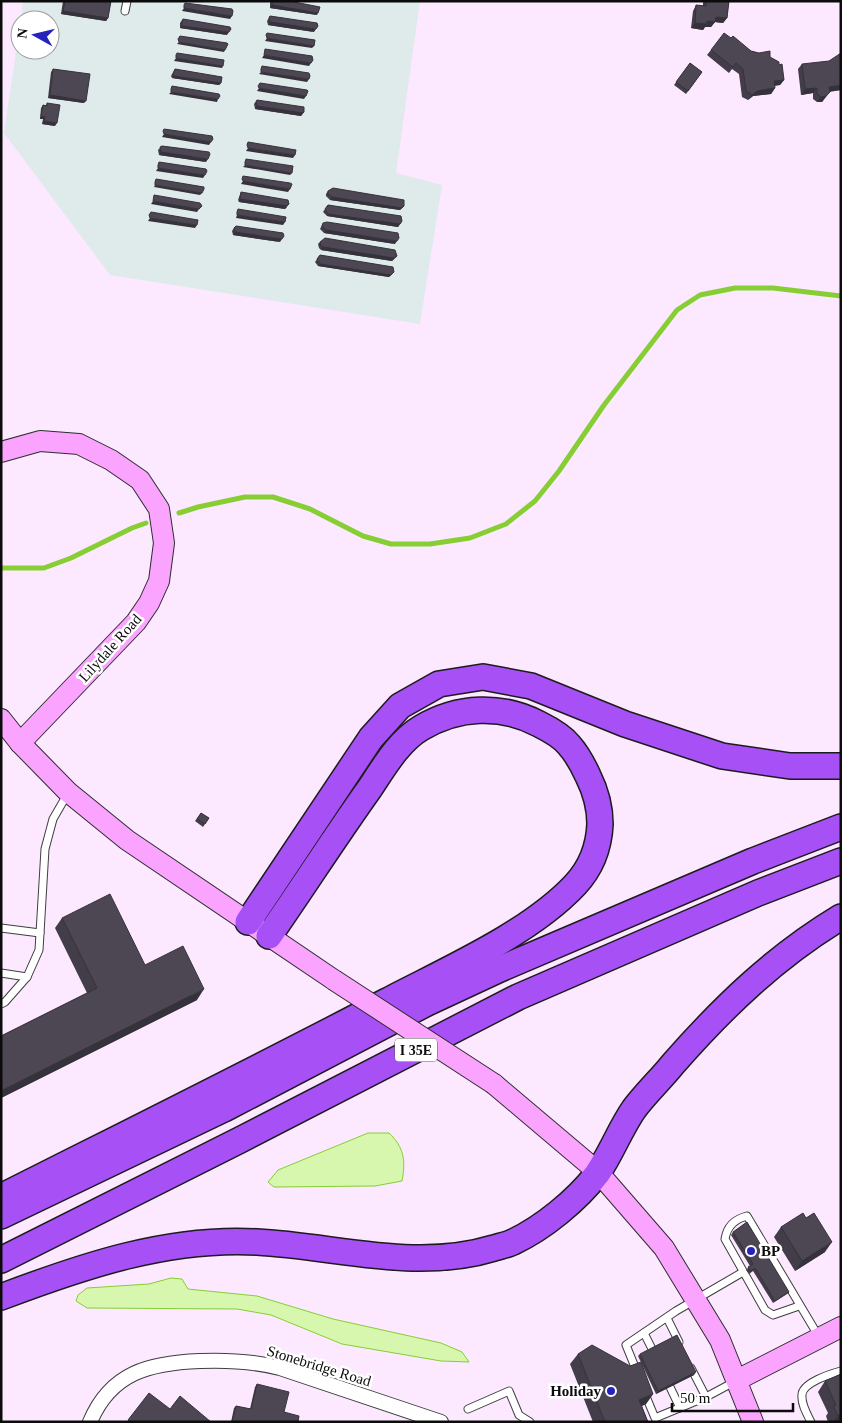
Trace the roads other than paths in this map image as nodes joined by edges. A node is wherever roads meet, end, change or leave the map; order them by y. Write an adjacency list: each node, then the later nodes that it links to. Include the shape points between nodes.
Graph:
1 (127, 1): 2 (lane)
2 (125, 11)
3 (1, 452): 5 (street, Lilydale Road, via 40,442 79,444 111,460 140,480 159,509 164,543 159,580 136,622)
4 (1, 719): 5 (street)
5 (20, 743): 7 (street)
6 (841, 766): 11 (highway, via 790,766 722,756 625,724 531,686 483,677 439,684 400,706 371,738)
7 (68, 792): 11 (street, via 127,840); 13 (lane, via 53,819 45,849)
8 (841, 827): 20 (highway, I 35E, via 500,969 427,1003 224,1109)
9 (841, 861): 21 (highway, I 35E, via 758,893 518,997)
10 (841, 917): 18 (highway, via 779,959 739,992 635,1109)
11 (248, 922): 14 (street)
12 (1, 928): 13 (lane)
13 (40, 933): 16 (lane, via 39,950)
14 (269, 936): 18 (street, bridge, via 494,1084); 19 (highway, via 399,747 419,729 448,715 470,710 497,710 524,716 568,743 584,766 600,809 592,861 576,884 543,914 488,948 296,1049)
15 (1, 973): 16 (lane)
16 (27, 978): 17 (lane)
17 (1, 1004)
18 (598, 1172): 23 (highway, via 576,1198 541,1225 512,1242 479,1253 423,1259 257,1242 187,1244 103,1262); 24 (street, via 664,1248)
19 (1, 1197)
20 (1, 1216)
21 (1, 1260)
22 (744, 1272): 24 (lane); 25 (lane, via 765,1310 774,1315); 25 (lane, via 725,1238 727,1229 739,1218 748,1216)
23 (1, 1297)
24 (695, 1299): 26 (lane); 34 (street, via 720,1340)
25 (799, 1306): 29 (lane)
26 (667, 1318): 28 (lane); 31 (lane)
27 (841, 1327): 29 (street)
28 (644, 1333): 30 (lane); 35 (lane, via 626,1345)
29 (819, 1338): 34 (street)
30 (652, 1349)
31 (684, 1353)
32 (688, 1362): 38 (lane)
33 (841, 1371): 45 (lane, via 806,1386 802,1394 803,1403)
34 (737, 1380): 38 (lane); 44 (street)
35 (640, 1382)
36 (670, 1387): 39 (lane)
37 (644, 1391): 39 (lane, via 655,1418)
38 (706, 1397): 39 (lane)
39 (680, 1408)
40 (468, 1409): 43 (lane, via 509,1391 519,1415)
41 (90, 1422): 42 (street, Stonebridge Road, via 102,1399 134,1373 160,1364 214,1360 280,1368)
42 (441, 1422)
43 (530, 1422)
44 (753, 1422)
45 (811, 1422)

